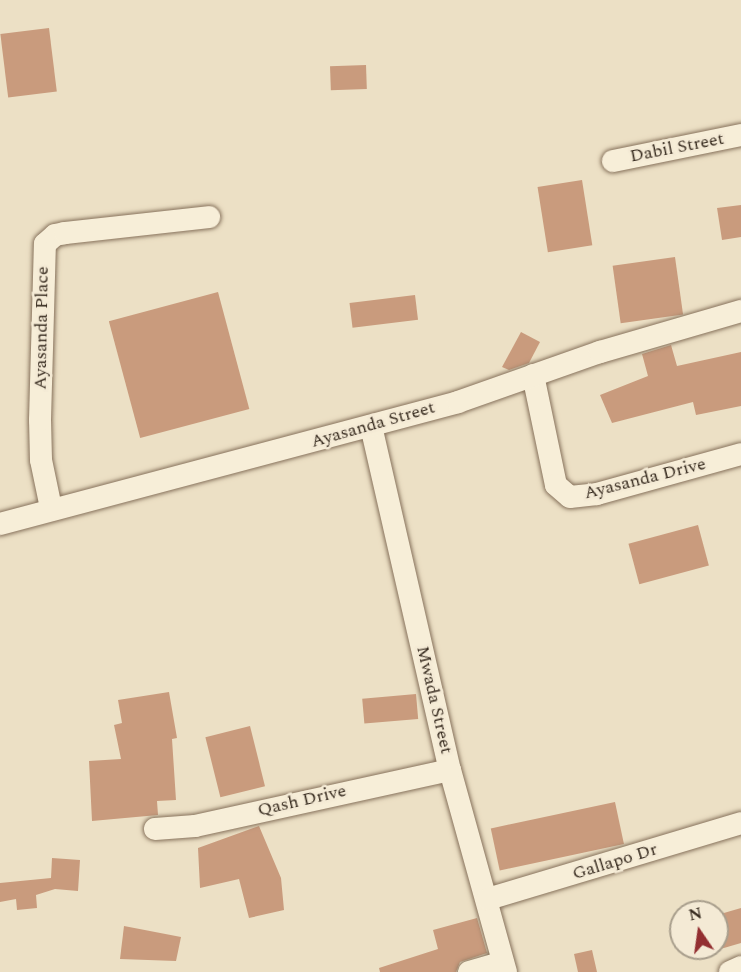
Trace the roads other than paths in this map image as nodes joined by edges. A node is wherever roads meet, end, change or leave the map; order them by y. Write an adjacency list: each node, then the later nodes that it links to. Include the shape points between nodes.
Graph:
1 (741, 135): 2 (street, Dabil Street)
2 (613, 160)
3 (209, 217): 8 (street, Ayasanda Place, via 65,232 45,244 40,420)
4 (741, 311): 5 (street, Ayasanda Street)
5 (533, 375): 6 (street, Ayasanda Street); 7 (street, Ayasanda Drive, via 556,485 570,497 597,494)
6 (371, 426): 8 (street, Ayasanda Street); 10 (street, Mwada Street)
7 (741, 454)
8 (51, 508): 9 (street, Ayasanda Street)
9 (0, 524)
10 (450, 770): 12 (street, Qash Drive, via 205,824); 13 (street, Mwada Street)
11 (741, 823): 13 (street, Gallapo Dr)
12 (155, 829)
13 (488, 899): 14 (street, Mwada Street)
14 (505, 967): 16 (street)
15 (741, 967): 17 (street)
16 (469, 972)
17 (730, 972)

